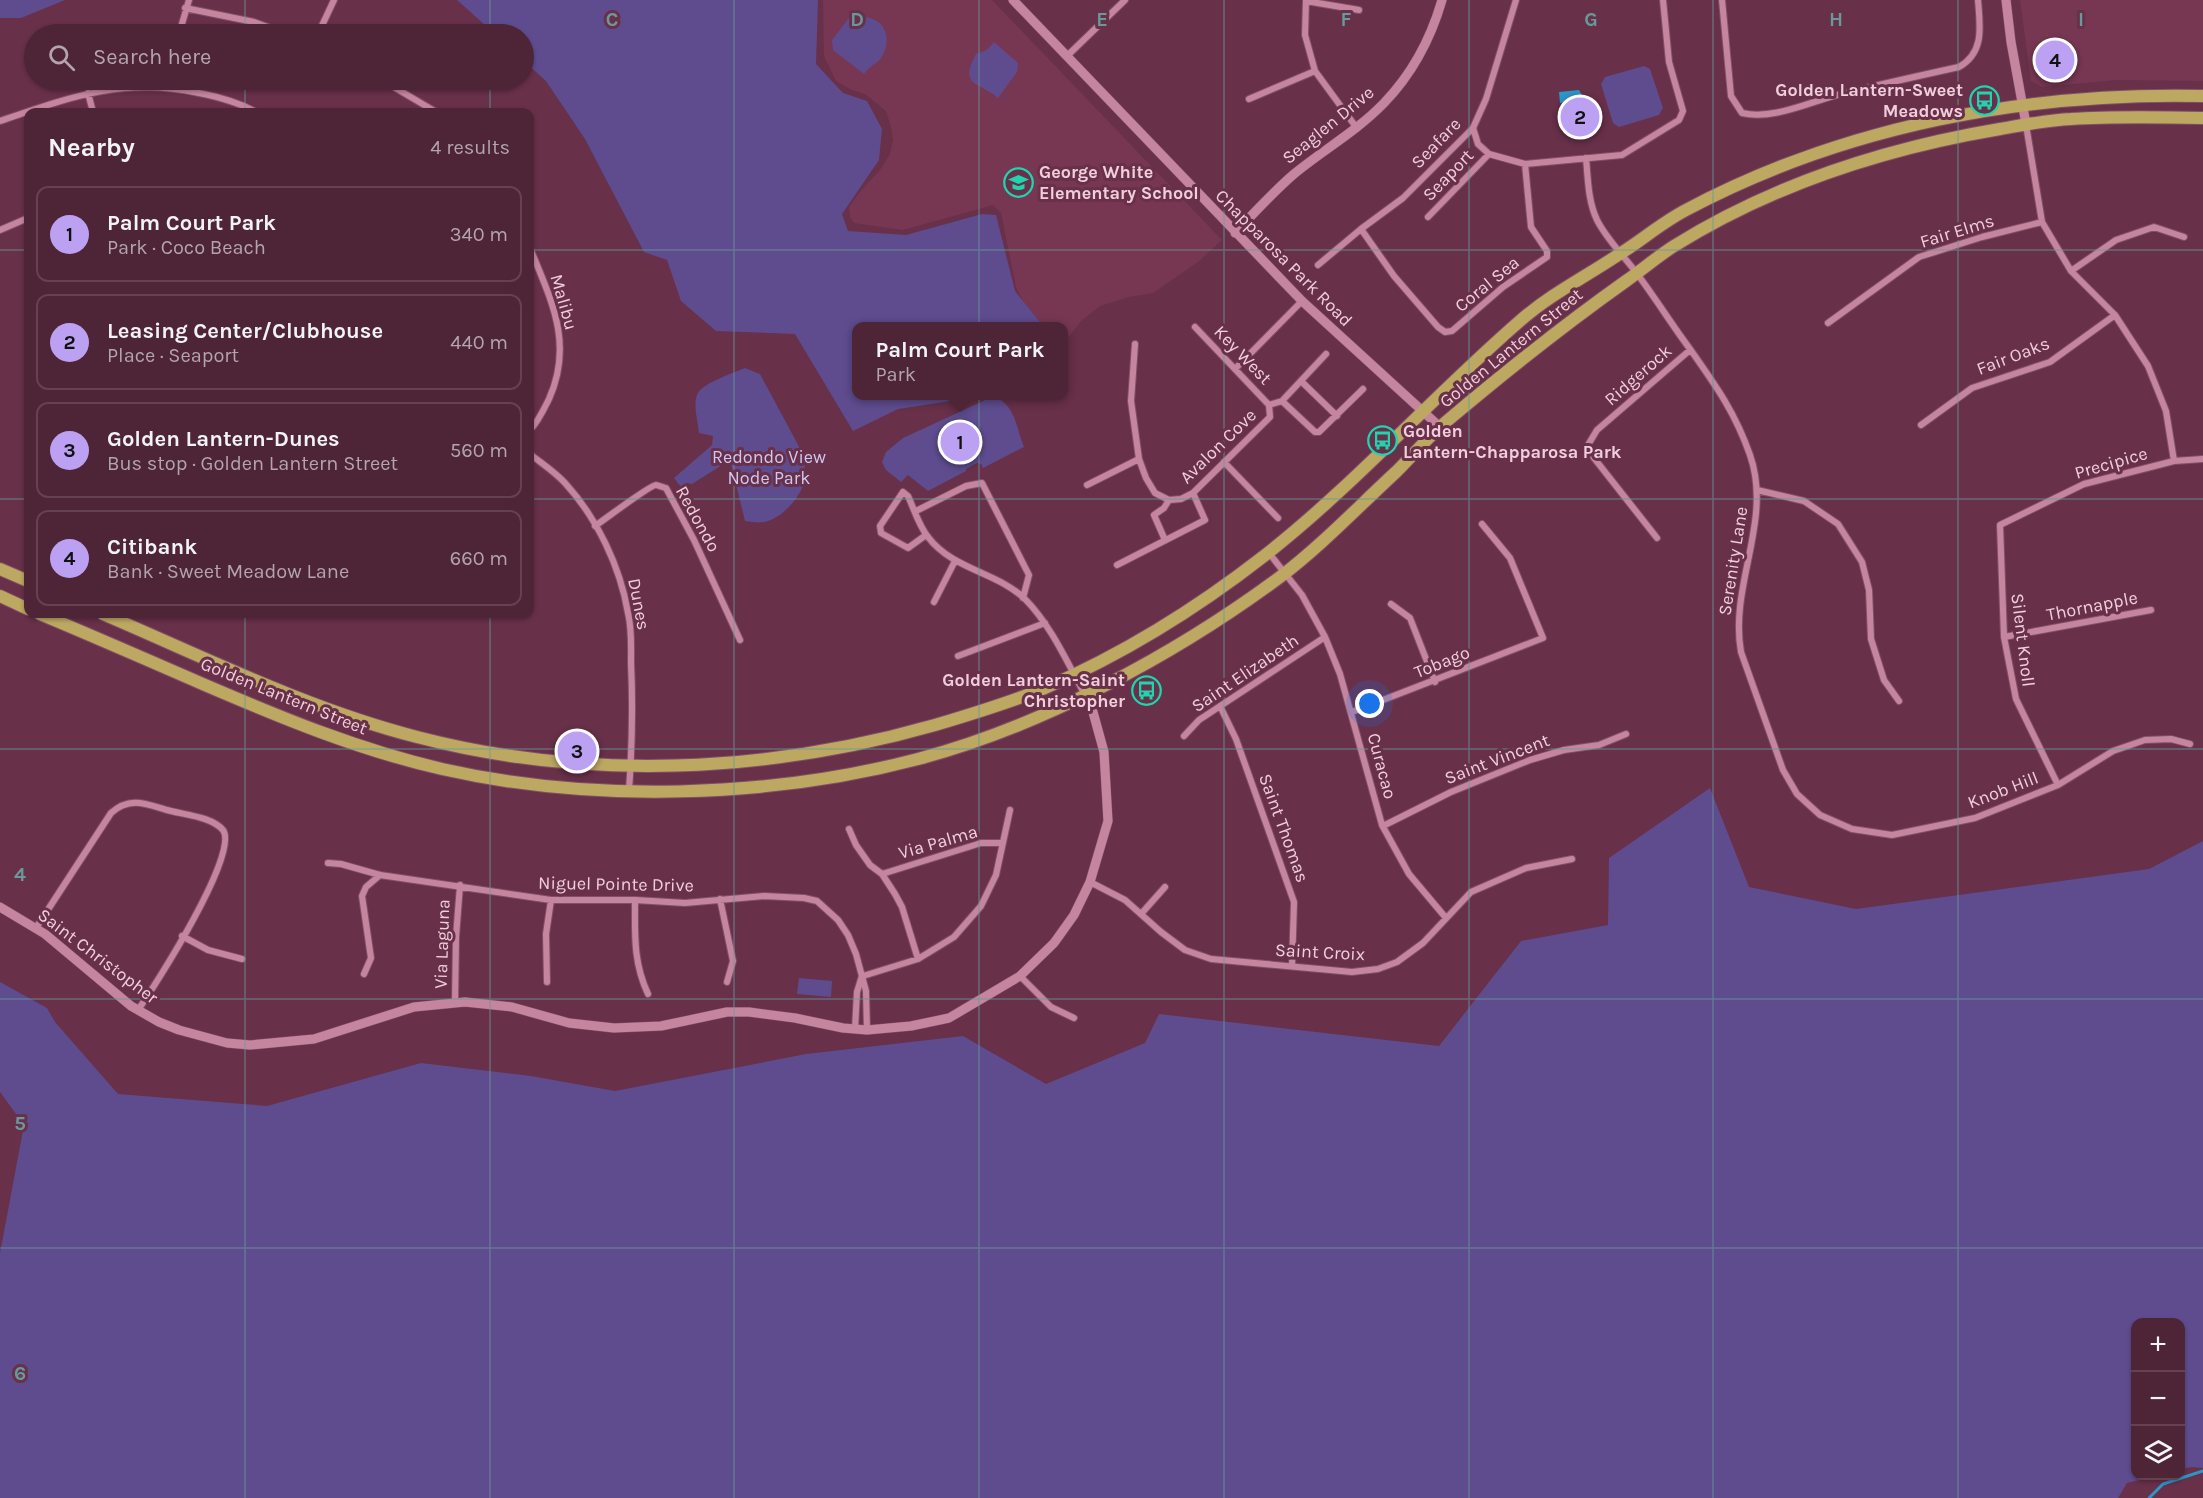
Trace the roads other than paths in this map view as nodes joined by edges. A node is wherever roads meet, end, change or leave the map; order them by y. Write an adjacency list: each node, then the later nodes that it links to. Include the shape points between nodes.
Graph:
1 (189, 0): 14 (street)
2 (334, 0): 18 (street)
3 (1013, 0): 19 (street, Chapparosa Park Road)
4 (1113, 0): 13 (street)
5 (1125, 0): 13 (street)
6 (1442, 0): 36 (street, Seaglen Drive, via 1424,46 1405,78)
7 (1516, 0): 37 (street, Seafare, via 1486,99)
8 (1663, 0): 39 (street, Seaport, via 1669,62 1682,116 1628,153)
9 (1722, 0): 10 (street, via 1731,96 1742,113 1750,115 1779,112 1967,63 1981,38)
10 (1978, 0)
11 (2006, 0): 27 (street)
12 (1306, 1): 15 (street); 20 (street, via 1305,35)
13 (1118, 6): 19 (street)
14 (185, 8): 16 (street); 17 (street)
15 (1359, 9)
16 (181, 24)
17 (260, 24)
18 (323, 24)
19 (1067, 56): 46 (street, Chapparosa Park Road)
20 (1315, 71): 26 (street); 36 (street)
21 (106, 90): 24 (street)
22 (186, 90): 30 (street, via 234,101)
23 (399, 90): 31 (street)
24 (88, 93): 28 (street); 29 (street)
25 (2203, 96): 27 (main road, Golden Lantern Street, via 2117,96)
26 (1249, 99)
27 (2022, 105): 35 (street); 48 (main road, Golden Lantern Street, via 1914,126 1798,160 1683,211)
28 (41, 108)
29 (92, 108)
30 (244, 108)
31 (429, 108)
32 (24, 113): 34 (street)
33 (2203, 118): 35 (main road, Golden Lantern Street, via 2068,119)
34 (0, 121)
35 (2026, 124): 43 (street); 52 (main road, Golden Lantern Street, via 1889,152 1806,181 1702,230)
36 (1356, 128): 46 (street, Seaglen Drive, via 1292,176)
37 (1473, 128): 38 (street, Seaport, via 1478,144); 44 (street, Seafare, via 1403,198)
38 (1489, 154): 40 (street, Seaport); 41 (street, Seaport)
39 (1586, 158): 40 (street, Seaport); 48 (street, Serenity Lane, via 1594,213)
40 (1525, 164): 44 (street, Coral Sea, via 1531,227 1547,257 1503,287 1452,331 1438,327 1394,276)
41 (1428, 217)
42 (24, 220): 45 (street)
43 (2042, 222): 51 (street); 55 (street, Fair Elms, via 1919,257)
44 (1361, 229): 50 (street, Seafare)
45 (0, 230)
46 (1235, 233): 53 (street, Chapparosa Park Road)
47 (2184, 237): 51 (street, via 2154,227 2116,240)
48 (1621, 253): 52 (street, Serenity Lane); 65 (main road, Golden Lantern Street, via 1551,296)
49 (534, 258): 67 (street, Malibu, via 560,335 560,366 546,406)
50 (1318, 266)
51 (2071, 271): 54 (street)
52 (1637, 273): 58 (street, Serenity Lane); 69 (main road, Golden Lantern Street, via 1568,322)
53 (1302, 301): 60 (street); 65 (street, Chapparosa Park Road)
54 (2115, 315): 68 (street, Fair Oaks, via 2050,362 1972,388); 73 (street, via 2148,366 2166,411)
55 (1828, 323)
56 (1195, 327): 60 (street, Key West)
57 (1135, 344): 71 (street, via 1131,401)
58 (1690, 350): 76 (street, Serenity Lane, via 1734,415 1751,458); 85 (street, Ridgerock, via 1597,430 1588,445)
59 (1326, 354): 61 (street, Avalon Cove)
60 (1236, 368): 64 (street, Key West)
61 (1301, 381): 63 (street, Avalon Cove); 66 (street, Key West)
62 (1363, 389): 66 (street)
63 (1282, 401): 64 (street, Avalon Cove); 66 (street, Key West, via 1315,432)
64 (1269, 405): 74 (street, Avalon Cove, via 1269,417)
65 (1422, 411): 69 (street, Chapparosa Park Road); 87 (main road, Golden Lantern Street, via 1334,498)
66 (1337, 416)
67 (534, 424)
68 (1922, 425)
69 (1440, 427): 91 (main road, Golden Lantern Street)
70 (534, 457): 83 (street, Dunes, via 564,483)
71 (1139, 459): 75 (street); 78 (street, via 1155,493)
72 (2203, 459): 73 (street, Precipice)
73 (2174, 461): 82 (street, Precipice, via 2084,484)
74 (1224, 462): 77 (street, Avalon Cove); 80 (street)
75 (1087, 485)
76 (1757, 490): 109 (street, via 1804,501 1838,524 1862,562 1869,590 1871,639 1884,680); 119 (street, Serenity Lane, via 1757,514 1737,632 1783,770 1797,794)
77 (1193, 494): 78 (street, Avalon Cove); 86 (street, via 1205,520)
78 (1169, 500): 86 (street, via 1154,514)
79 (916, 511): 84 (street); 84 (street, via 903,492 879,530 908,548); 94 (street, via 966,486 982,483 1029,575)
80 (1278, 518)
81 (1482, 524): 107 (street, Tobago, via 1510,558 1543,638)
82 (2000, 525): 103 (street, Silent Knoll)
83 (595, 526): 104 (street, Redondo, via 648,487 666,488); 115 (street, Dunes, via 621,580 629,615)
84 (926, 535): 88 (street, Saint Christopher)
85 (1657, 538)
86 (1165, 540): 89 (street)
87 (1268, 552): 91 (street, Curacao); 106 (main road, Golden Lantern Street, via 1171,623)
88 (955, 561): 94 (street, Saint Christopher); 95 (street)
89 (1117, 564)
90 (0, 569): 92 (main road)
91 (1285, 573): 102 (street, Curacao); 108 (main road, Golden Lantern Street, via 1179,646)
92 (24, 579)
93 (0, 596): 97 (main road)
94 (1023, 598): 101 (street, Saint Christopher)
95 (934, 602)
96 (1391, 604): 107 (street, via 1410,618)
97 (24, 607)
98 (2151, 610): 103 (street, Thornapple)
99 (49, 618): 117 (main road, Golden Lantern Street, via 288,720 362,747 471,775 583,789)
100 (112, 618): 115 (main road, Golden Lantern Street, via 295,698 391,730 474,750 540,760)
101 (1045, 623): 105 (street); 106 (street, Saint Christopher)
102 (1325, 637): 110 (street, Saint Elizabeth); 111 (street, Curacao)
103 (2004, 637): 116 (street, Silent Knoll, via 2016,699)
104 (740, 640)
105 (958, 656)
106 (1074, 674): 108 (street, Saint Christopher); 115 (main road, Golden Lantern Street, via 991,708 856,746 766,759)
107 (1435, 682): 111 (street, Tobago)
108 (1085, 695): 117 (main road, Golden Lantern Street, via 986,737 875,768 747,787); 127 (street, Saint Christopher, via 1094,712 1104,752 1108,821)
109 (1899, 701)
110 (1220, 706): 113 (street, Saint Elizabeth); 140 (street, Saint Thomas, via 1236,739 1294,902)
111 (1352, 712): 120 (street, Curacao)
112 (1626, 734): 120 (street, Saint Vincent, via 1599,745 1530,760 1450,792)
113 (1184, 736)
114 (2190, 744): 116 (street, Knob Hill, via 2171,739 2145,740 2112,751)
115 (631, 766): 117 (street, Dunes)
116 (2058, 784): 119 (street, Knob Hill, via 1975,818 1892,835 1852,829)
117 (629, 790)
118 (1010, 810): 122 (street)
119 (1820, 815)
120 (1383, 826): 135 (street, Curacao, via 1409,874)
121 (849, 829): 125 (street, via 870,865)
122 (1003, 843): 125 (street, Via Palma, via 981,843); 139 (street, via 996,875 981,906 954,937)
123 (1572, 859): 135 (street, Saint Croix, via 1526,868 1470,892)
124 (328, 864): 126 (street, Niguel Pointe Drive)
125 (882, 874): 139 (street, via 902,907)
126 (380, 875): 128 (street, Niguel Pointe Drive); 141 (street, via 362,896 371,958)
127 (1090, 882): 134 (street, Saint Croix, via 1125,900); 143 (street, Saint Christopher, via 1054,943)
128 (460, 885): 131 (street, Niguel Pointe Drive); 147 (street, Via Laguna)
129 (1165, 887): 134 (street)
130 (720, 899): 132 (street, Niguel Pointe Drive, via 685,903); 142 (street, Niguel Pointe Drive, via 789,897 817,901 848,935); 145 (street, via 733,961)
131 (551, 900): 132 (street, Niguel Pointe Drive); 144 (street, via 546,934)
132 (635, 900): 146 (street, via 634,940 639,975)
133 (0, 907): 136 (street, Saint Christopher)
134 (1141, 914): 140 (street, Saint Croix, via 1185,950 1211,959)
135 (1446, 918): 140 (street, Saint Croix, via 1397,962 1378,969 1352,972)
136 (36, 928): 137 (street, via 111,813 128,802 211,822 223,831 227,842 210,890); 148 (street, Saint Christopher)
137 (182, 936): 138 (street, via 208,950); 148 (street)
138 (242, 959)
139 (918, 959): 142 (street)
140 (1292, 966)
141 (364, 974)
142 (863, 976): 150 (street, via 857,992); 151 (street, Niguel Pointe Drive)
143 (1020, 976): 149 (street, via 1051,1007); 151 (street, Saint Christopher, via 949,1018)
144 (547, 982)
145 (728, 982)
146 (648, 994)
147 (455, 1003): 148 (street, Saint Christopher, via 414,1006 314,1039 250,1045 203,1038 159,1023); 150 (street, Saint Christopher, via 488,1003 569,1023 614,1028 749,1012)
148 (138, 1010)
149 (1074, 1018)
150 (855, 1029): 151 (street, Saint Christopher)
151 (867, 1030)

